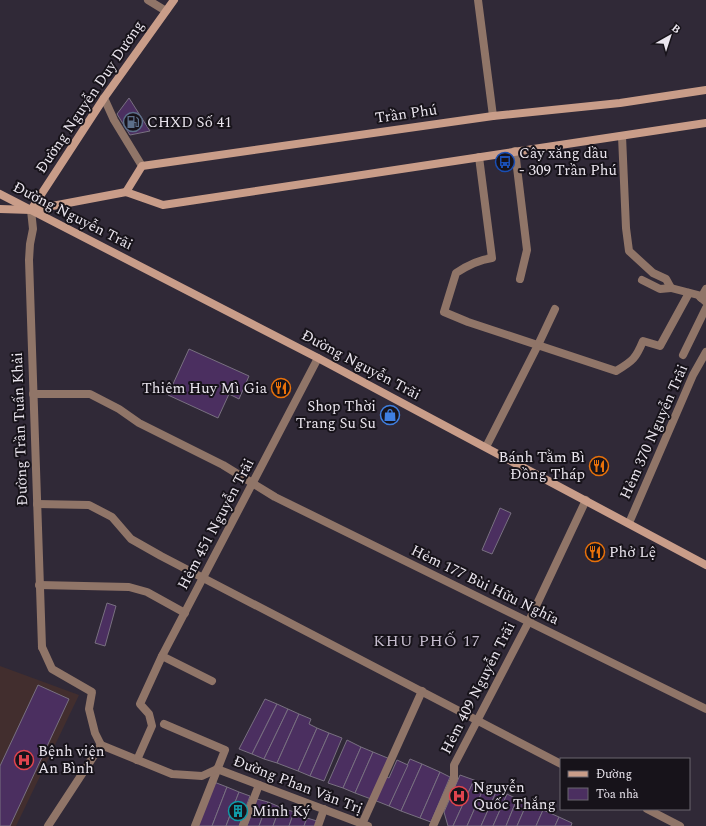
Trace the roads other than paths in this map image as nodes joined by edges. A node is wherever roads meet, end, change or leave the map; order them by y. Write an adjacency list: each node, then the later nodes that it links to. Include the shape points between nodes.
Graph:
1 (148, 0): 4 (street)
2 (174, 0): 4 (main road, Đường Nguyễn Duy Dương)
3 (478, 0): 7 (street)
4 (166, 11): 6 (main road, Đường Nguyễn Duy Dương)
5 (706, 90): 7 (main road, Trần Phú, via 620,103)
6 (104, 98): 12 (street, via 114,120); 16 (main road, Đường Nguyễn Duy Dương)
7 (492, 116): 12 (main road, Trần Phú)
8 (706, 123): 9 (main road)
9 (622, 136): 10 (main road); 19 (street, via 629,251 653,273 666,279)
10 (515, 151): 11 (main road); 17 (street, via 527,250)
11 (479, 157): 13 (main road, via 163,205); 25 (street, via 492,258 480,260 456,273 444,312)
12 (142, 166): 13 (main road)
13 (126, 192): 16 (main road)
14 (0, 194): 16 (main road, Đường Nguyễn Trãi)
15 (0, 209): 16 (main road)
16 (31, 210): 28 (main road, Đường Nguyễn Trãi); 29 (street, Đường Trần Tuấn Khải, via 33,228 29,260)
17 (520, 279)
18 (642, 280): 19 (street, via 660,288)
19 (671, 288): 21 (street)
20 (706, 289): 22 (street)
21 (689, 293): 22 (street, via 698,295); 25 (street, via 660,346 643,341 638,354 630,363 616,371)
22 (703, 300)
23 (555, 308): 25 (street)
24 (706, 308): 27 (street)
25 (538, 345): 30 (street)
26 (706, 352): 34 (street, Hẻm 370 Nguyễn Trãi, via 693,375)
27 (683, 355)
28 (318, 358): 30 (main road, Đường Nguyễn Trãi); 31 (street, Hẻm 451 Nguyễn Trãi)
29 (33, 394): 31 (street, Hẻm 177 Bùi Hữu Nghĩa, via 90,394); 33 (street, Đường Trần Tuấn Khải)
30 (486, 447): 32 (main road, Đường Nguyễn Trãi)
31 (253, 483): 36 (street, Hẻm 451 Nguyễn Trãi); 39 (street, Hẻm 177 Bùi Hữu Nghĩa, via 275,497)
32 (586, 500): 34 (main road, Đường Nguyễn Trãi); 39 (street, Hẻm 409 Nguyễn Trãi)
33 (37, 504): 36 (street, via 89,505 112,516 131,539); 37 (street, Đường Trần Tuấn Khải)
34 (629, 523): 35 (main road, Đường Nguyễn Trãi)
35 (706, 564)
36 (203, 578): 38 (street, Hẻm 451 Nguyễn Trãi); 42 (street)
37 (39, 585): 38 (street, via 129,587 147,592); 46 (street, Đường Trần Tuấn Khải, via 42,647 52,669 92,692 89,709 95,733)
38 (185, 613): 40 (street, Hẻm 451 Nguyễn Trãi)
39 (528, 622): 43 (street, Hẻm 177 Bùi Hữu Nghĩa); 44 (street, Hẻm 409 Nguyễn Trãi)
40 (162, 656): 41 (street); 47 (street, Hẻm 451 Nguyễn Trãi, via 140,704 149,714 152,726)
41 (212, 681)
42 (422, 691): 44 (street); 53 (street)
43 (706, 710)
44 (478, 720): 48 (street); 58 (street, Hẻm 409 Nguyễn Trãi, via 454,765 454,779)
45 (164, 724): 49 (street, via 225,750)
46 (101, 744): 47 (street); 54 (street)
47 (137, 760): 49 (street, via 172,774 202,776)
48 (560, 763)
49 (217, 769): 50 (street, Đường Phan Văn Trị); 55 (street)
50 (259, 785): 51 (street, Đường Phan Văn Trị); 56 (street)
51 (324, 810): 53 (street, Đường Phan Văn Trị); 57 (street)
52 (649, 810): 59 (street)
53 (365, 825)
54 (48, 826)
55 (195, 826)
56 (243, 826)
57 (318, 826)
58 (433, 826)
59 (680, 826)

